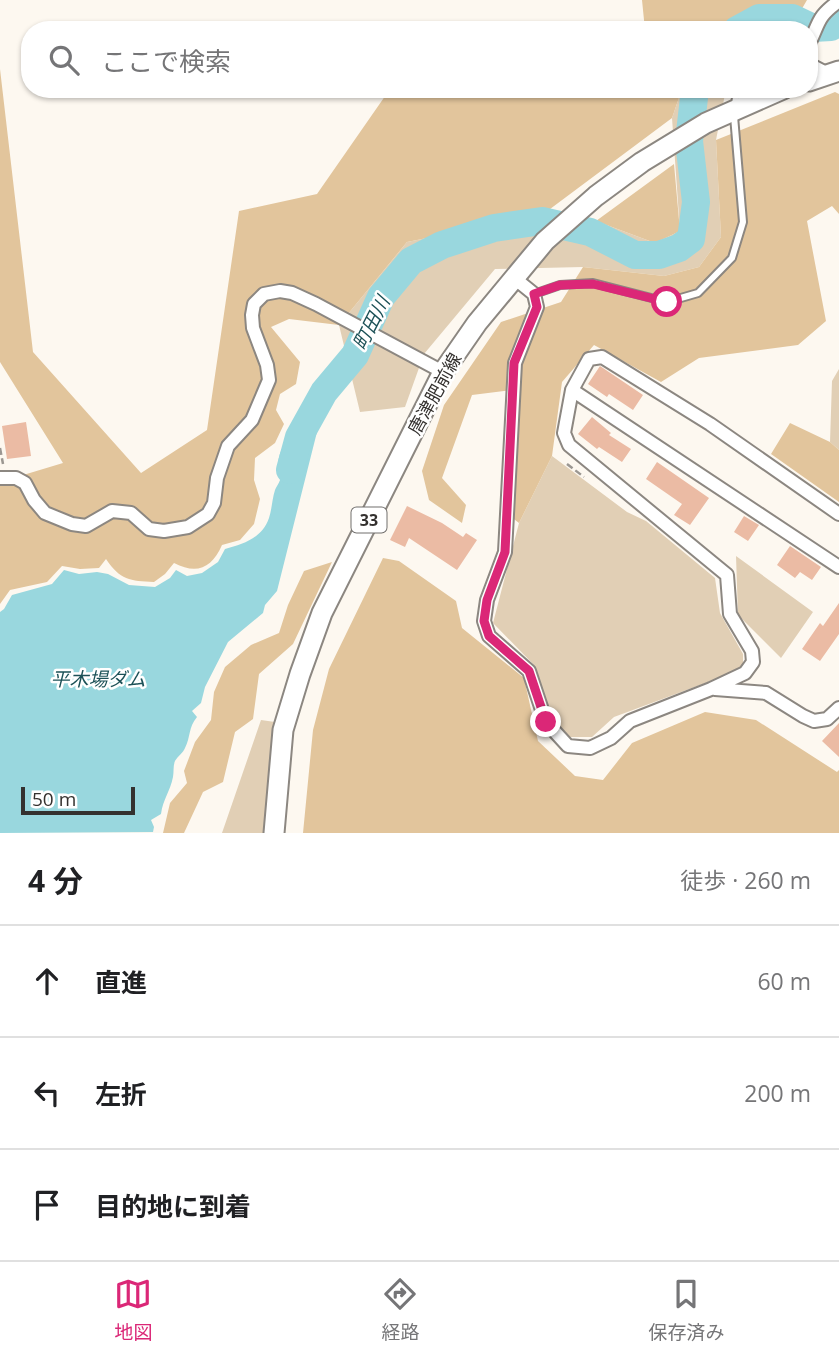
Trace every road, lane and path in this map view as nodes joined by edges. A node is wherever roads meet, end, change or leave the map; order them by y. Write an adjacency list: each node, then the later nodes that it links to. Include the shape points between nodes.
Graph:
1 (839, 1): 2 (street)
2 (818, 22)
3 (736, 98): 5 (lane)
4 (762, 98): 5 (main road, 唐津肥前線 / 33)
5 (734, 110): 6 (main road, 唐津肥前線 / 33, via 680,138 596,196); 7 (lane, via 743,222 732,258 698,293 667,302 593,284 560,285)
6 (513, 277): 7 (street); 8 (main road, 唐津肥前線 / 33)
7 (534, 294): 14 (street, via 537,307 514,363 505,552 487,600 484,621 489,636 529,671 546,722 568,746 590,748 630,721)
8 (443, 372): 11 (street, via 292,293 264,294 254,304 252,315 269,380 252,420 228,446 208,514 188,527 164,531 149,529 131,513 111,511 86,526 72,524 45,513 25,483); 16 (main road, 唐津肥前線 / 33, via 322,613 284,730)
9 (572, 390): 12 (street, via 589,359 602,357 710,424); 13 (street); 14 (street, via 564,433 569,444 727,575 730,614 752,651 753,662 745,673)
10 (0, 448): 11 (path)
11 (2, 478)
12 (839, 514)
13 (839, 567)
14 (711, 689): 15 (street, via 766,693 814,721 827,719)
15 (839, 708)
16 (274, 833)

